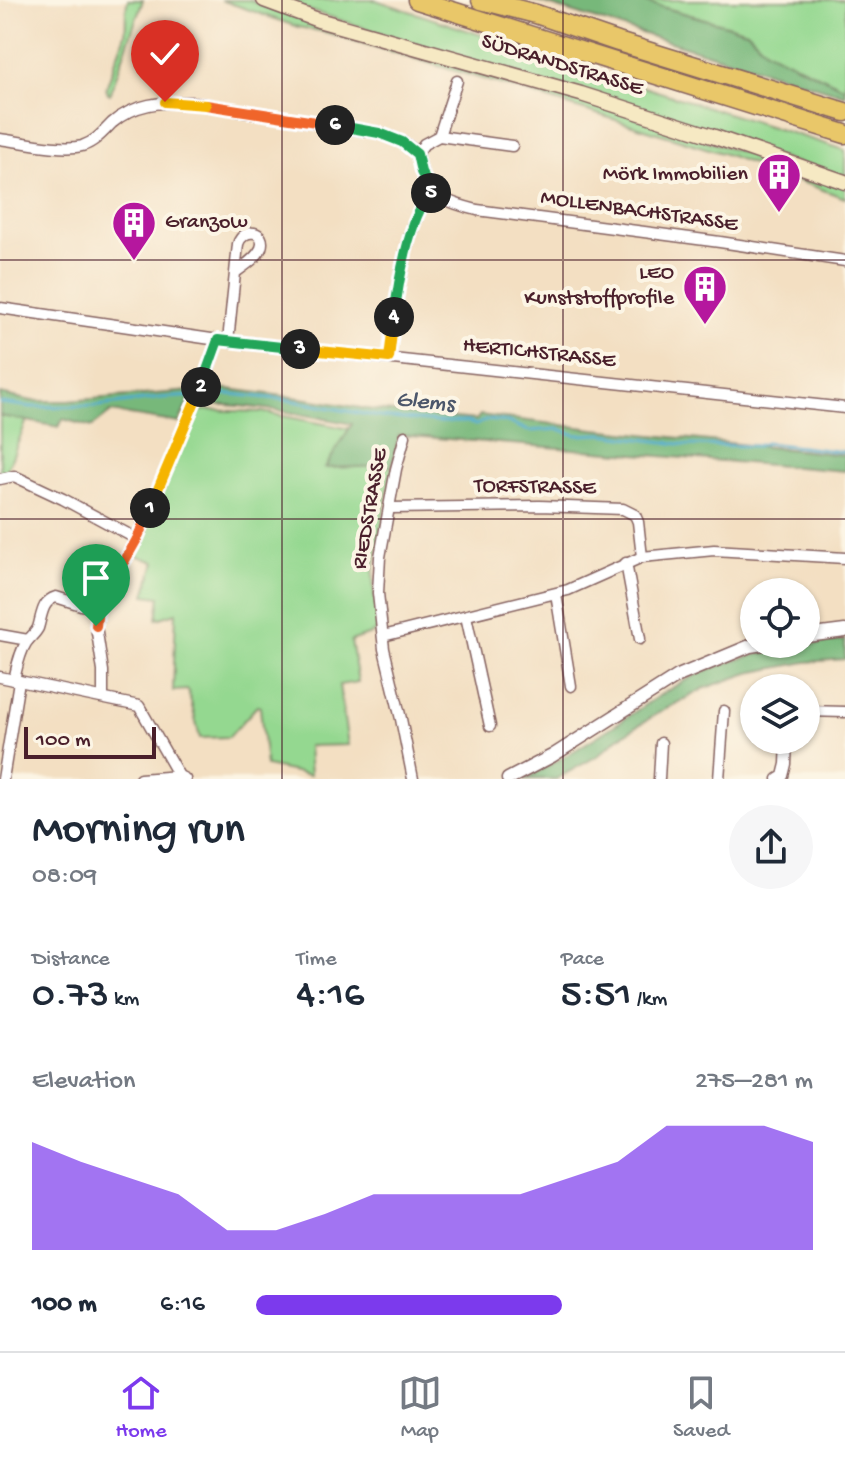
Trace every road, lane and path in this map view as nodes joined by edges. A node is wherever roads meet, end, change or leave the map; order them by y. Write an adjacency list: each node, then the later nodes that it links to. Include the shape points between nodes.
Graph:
1 (264, 0): 12 (main road, SÜDRANDSTRASSE, via 581,94)
2 (417, 0): 7 (highway)
3 (481, 0): 4 (highway)
4 (499, 2): 6 (highway)
5 (457, 81): 8 (street)
6 (845, 112)
7 (845, 134)
8 (439, 136): 10 (street); 11 (street)
9 (0, 139): 11 (street, via 68,148 84,145 137,106 190,102 379,133)
10 (512, 146)
11 (417, 154): 13 (street)
12 (845, 182)
13 (432, 192): 14 (street, MOLLENBACHSTRASSE, via 477,210); 18 (street, via 422,202 402,267)
14 (845, 261)
15 (236, 272): 17 (street)
16 (0, 308): 17 (street, HERTICHSTRASSE)
17 (223, 341): 18 (street, HERTICHSTRASSE); 23 (street)
18 (389, 358): 19 (street, HERTICHSTRASSE)
19 (845, 408)
20 (405, 436): 22 (street, RIEDSTRASSE)
21 (0, 479): 23 (street, via 14,476)
22 (390, 508): 24 (street, TORFSTRASSE, via 623,509 638,522); 33 (street, RIEDSTRASSE, via 378,574)
23 (137, 539): 28 (street)
24 (642, 557): 25 (street, via 714,550); 26 (street)
25 (845, 558)
26 (626, 563): 27 (street); 34 (street)
27 (556, 594): 29 (street); 39 (street)
28 (98, 608): 35 (street, via 56,597 48,600); 40 (street)
29 (466, 616): 33 (street); 44 (street)
30 (845, 631): 31 (street)
31 (820, 634)
32 (0, 635): 35 (street)
33 (383, 636): 51 (street, RIEDSTRASSE)
34 (640, 639)
35 (28, 640): 38 (street, via 20,653)
36 (740, 650): 52 (street, via 678,676)
37 (0, 677): 38 (street)
38 (17, 680): 40 (street); 49 (street)
39 (571, 686)
40 (103, 698): 47 (street, via 139,706)
41 (724, 711): 54 (street)
42 (820, 711): 43 (street)
43 (845, 712)
44 (490, 726)
45 (661, 743): 53 (street)
46 (786, 754): 48 (street)
47 (182, 777): 50 (street)
48 (783, 778)
49 (3, 779)
50 (144, 779)
51 (413, 779)
52 (508, 779)
53 (659, 779)
54 (719, 779)

